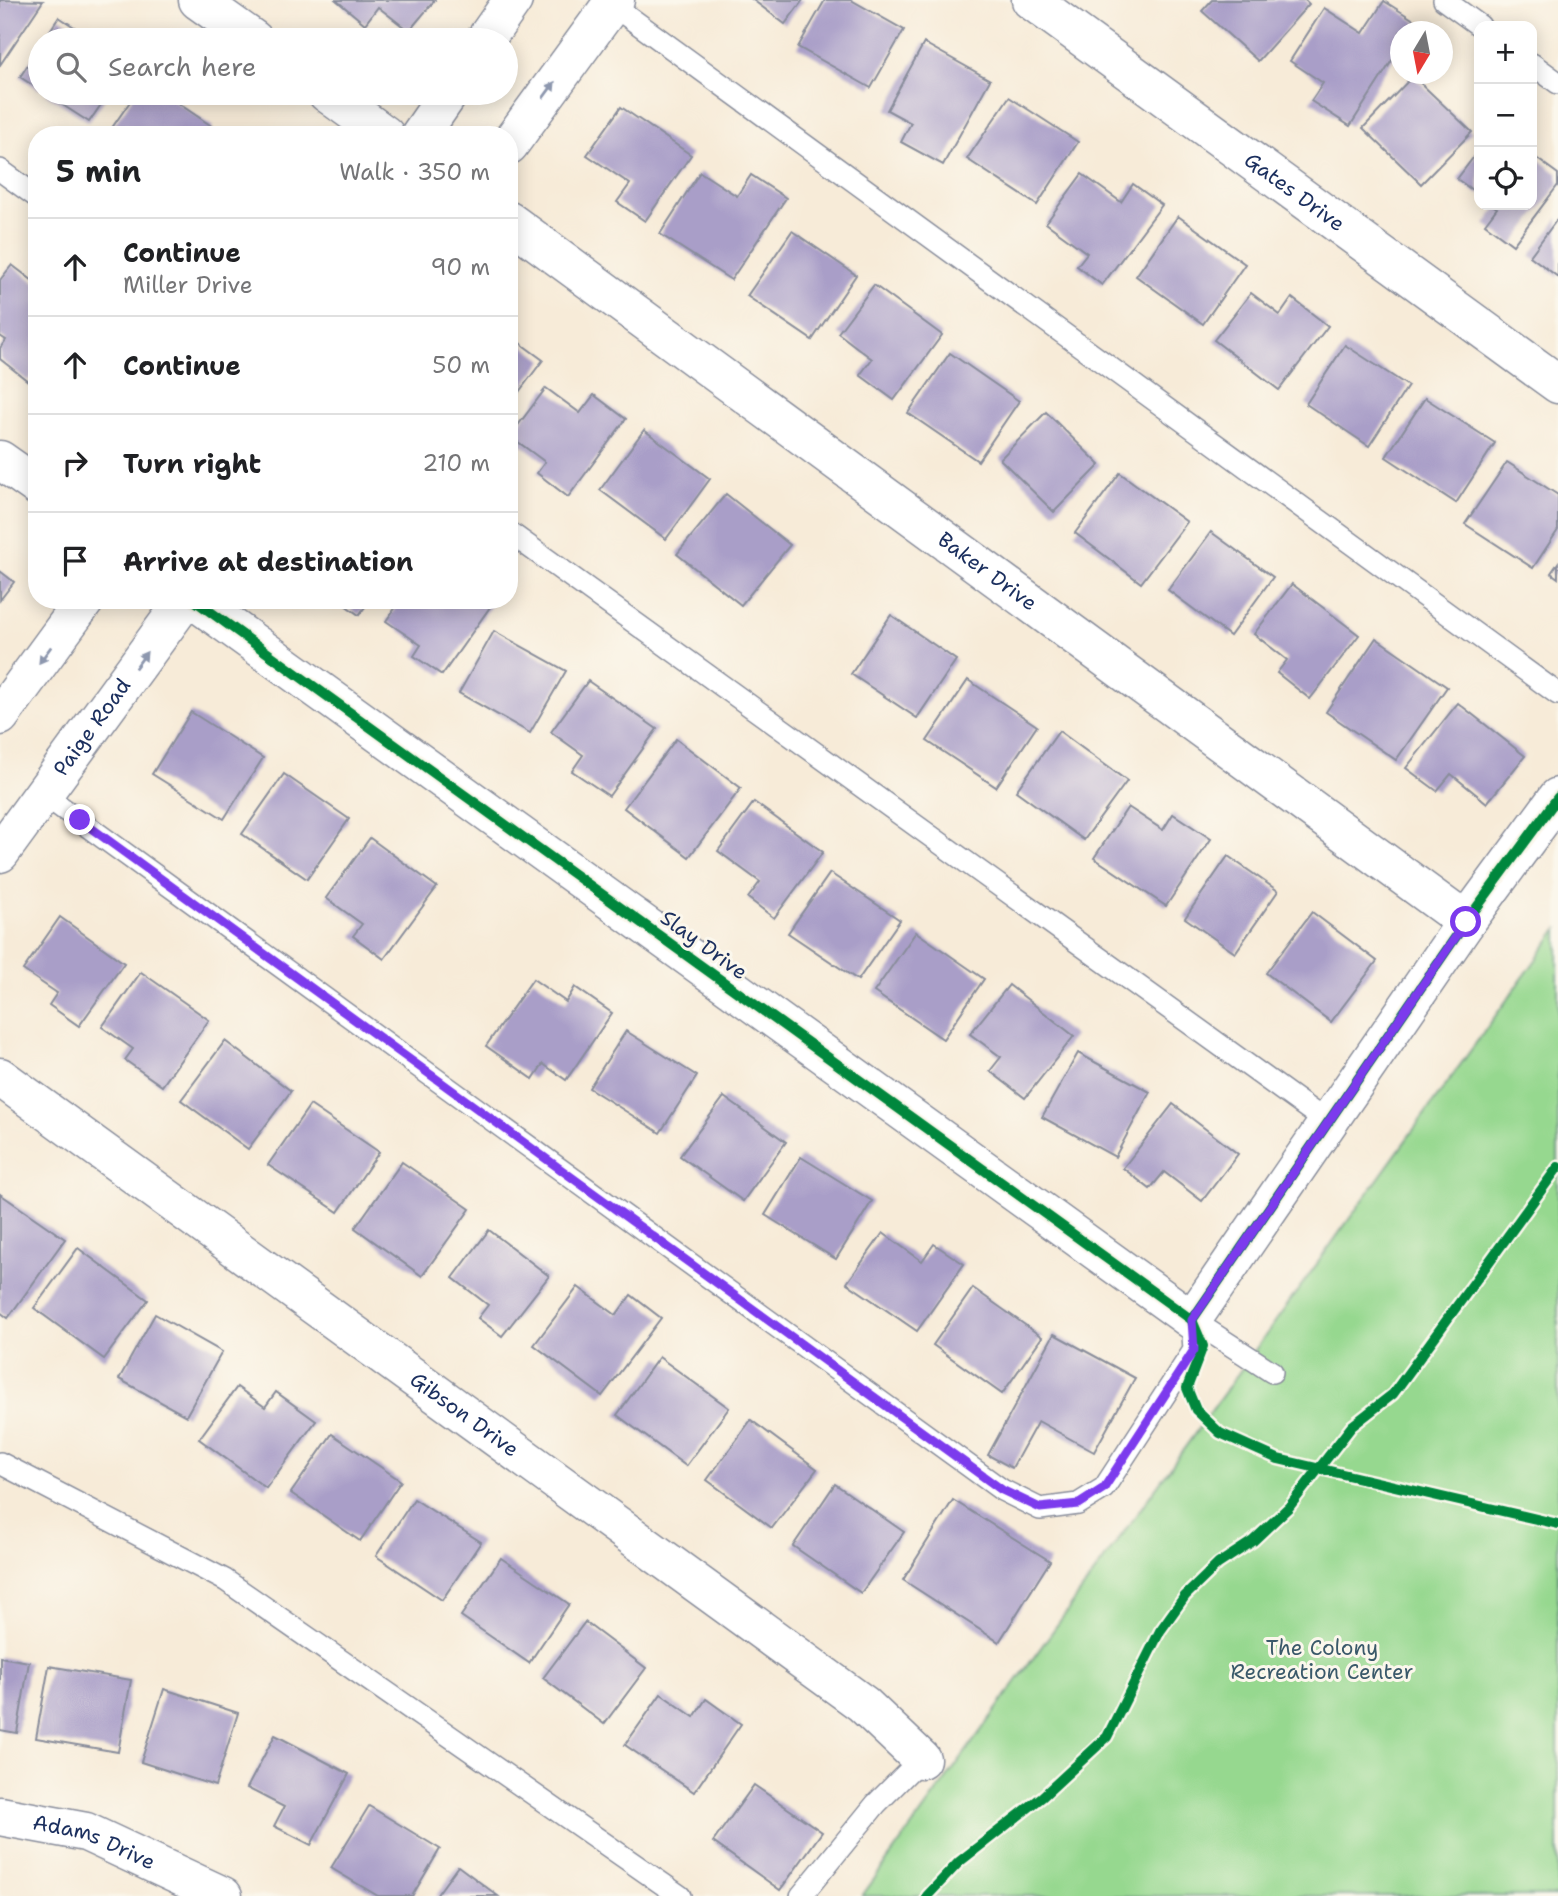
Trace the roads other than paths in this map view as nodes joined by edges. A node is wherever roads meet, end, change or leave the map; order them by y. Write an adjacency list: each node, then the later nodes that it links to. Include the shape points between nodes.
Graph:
1 (198, 0): 7 (street)
2 (513, 0): 8 (street)
3 (1031, 0): 19 (street, Gates Drive)
4 (1444, 0): 6 (lane)
5 (613, 2): 15 (street, one-way to 5); 26 (lane)
6 (1474, 22)
7 (237, 28)
8 (493, 28)
9 (1537, 68): 10 (lane)
10 (1558, 83)
11 (344, 105): 13 (street)
12 (441, 105): 14 (street)
13 (373, 126)
14 (426, 126)
15 (518, 133)
16 (0, 170): 17 (lane)
17 (28, 190)
18 (518, 229): 31 (street, Baker Drive)
19 (1558, 384)
20 (0, 460): 21 (street)
21 (28, 480)
22 (518, 538): 33 (lane)
23 (78, 609): 27 (street, one-way to 27)
24 (178, 609): 28 (street, Paige Road, one-way to 24)
25 (206, 609): 34 (street, Slay Drive)
26 (1558, 694)
27 (0, 716)
28 (43, 794): 30 (street, Paige Road); 34 (lane, via 1002,1490 1040,1508 1079,1504 1104,1488 1194,1350)
29 (1558, 797): 31 (street)
30 (0, 853)
31 (1466, 922): 33 (street)
32 (0, 1077): 37 (street, Gibson Drive, via 863,1704)
33 (1328, 1123): 34 (street)
34 (1192, 1320): 35 (lane)
35 (1272, 1371)
36 (0, 1463): 40 (lane, via 225,1580)
37 (920, 1759): 41 (lane, via 876,1804)
38 (0, 1816): 39 (street, Adams Drive, via 86,1832)
39 (223, 1896)
40 (680, 1896)
41 (802, 1896)

